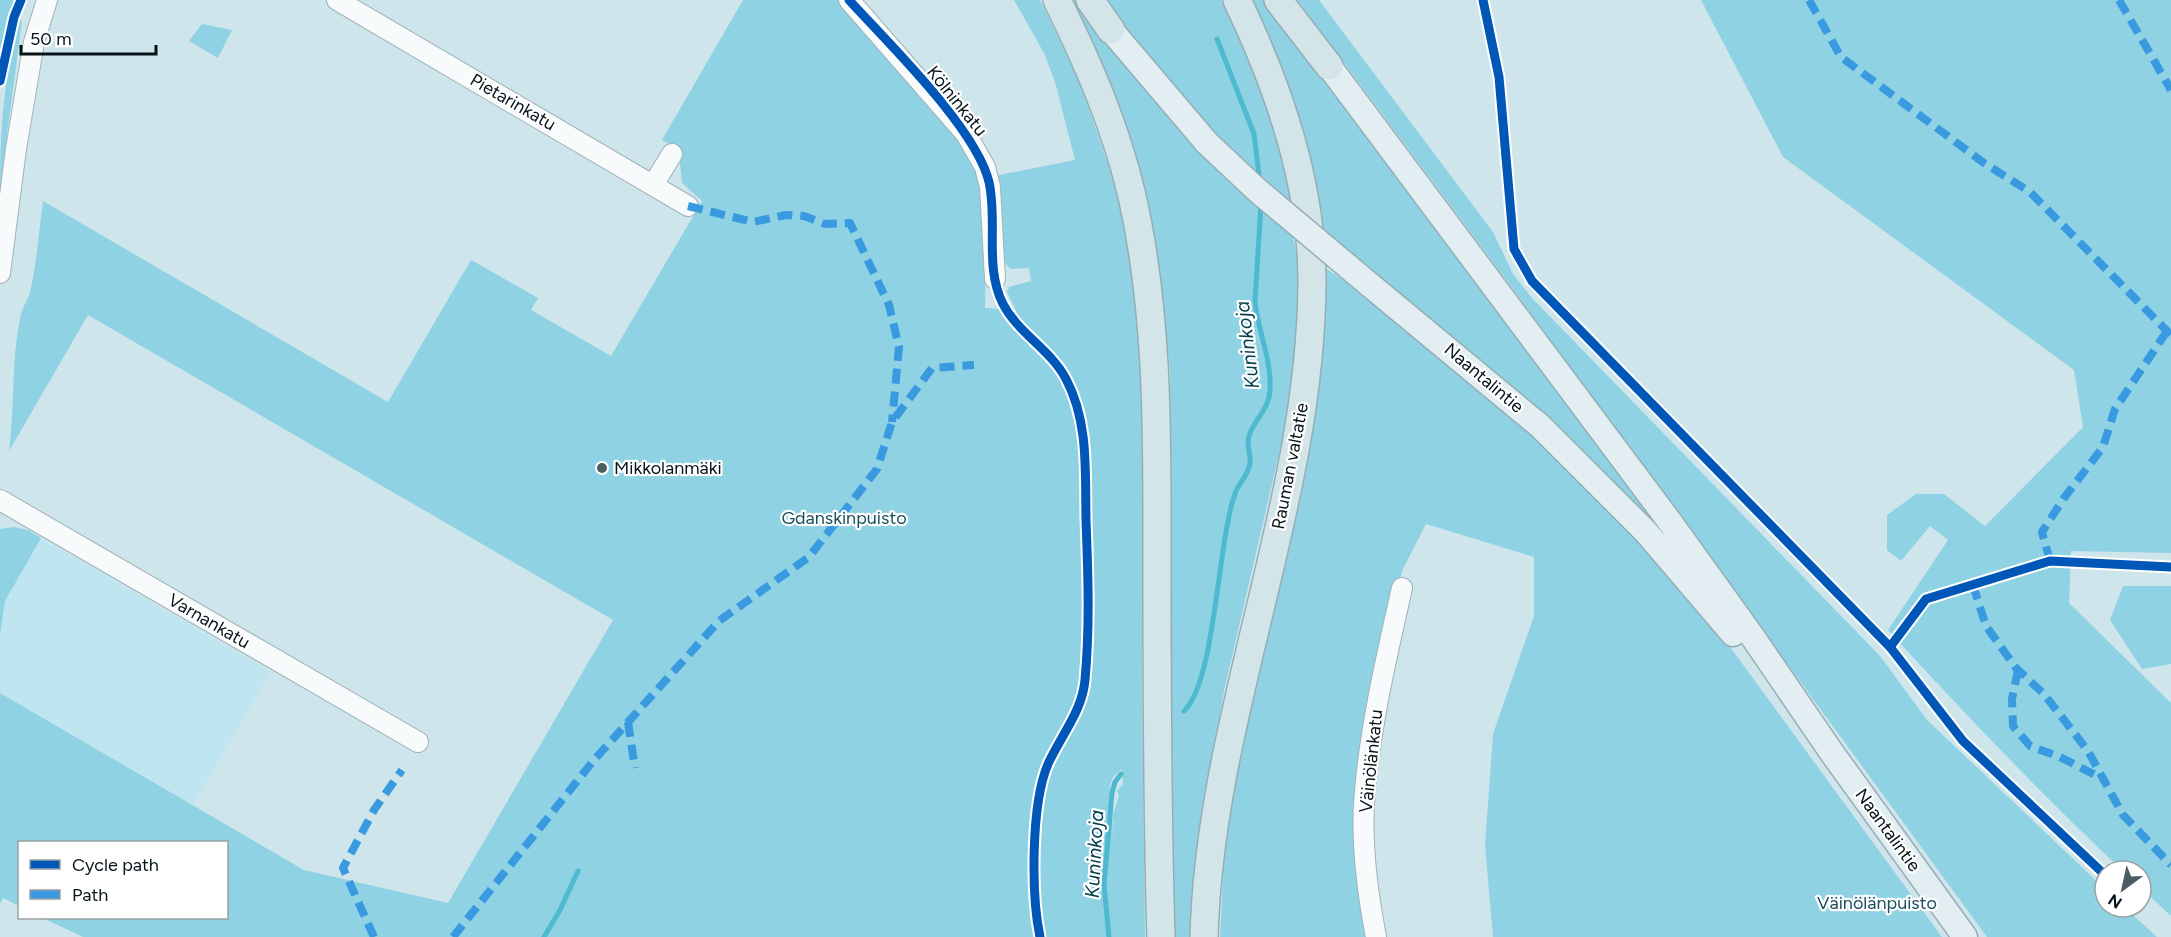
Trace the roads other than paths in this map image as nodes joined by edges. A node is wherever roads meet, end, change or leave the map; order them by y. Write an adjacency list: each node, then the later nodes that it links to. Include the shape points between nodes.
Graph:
1 (47, 0): 13 (street, via 34,42)
2 (337, 0): 11 (street, Pietarinkatu)
3 (849, 0): 14 (street, Kölninkatu, via 966,134 980,158 990,187)
4 (1056, 0): 19 (highway, via 1086,59 1112,124 1132,196 1147,278 1155,358)
5 (1090, 0): 8 (highway)
6 (1237, 0): 20 (highway, Rauman valtatie, via 1276,90 1296,160 1312,279 1304,396 1294,460 1231,727 1218,797)
7 (1278, 0): 9 (highway)
8 (1111, 30): 18 (main road, Naantalintie, bridge, via 1207,143 1257,190 1501,392 1601,485 1687,579)
9 (1329, 66): 18 (main road, Naantalintie, via 1670,522)
10 (672, 154): 11 (street)
11 (653, 186): 12 (street, Pietarinkatu)
12 (688, 206)
13 (0, 273)
14 (994, 279)
15 (0, 500): 17 (street, Varnankatu)
16 (1402, 588): 21 (street, Väinölänkatu, via 1380,687 1364,792 1365,867)
17 (418, 742)
18 (1832, 753): 22 (main road, Naantalintie)
19 (1161, 937)
20 (1204, 937)
21 (1376, 937)
22 (1965, 937)

